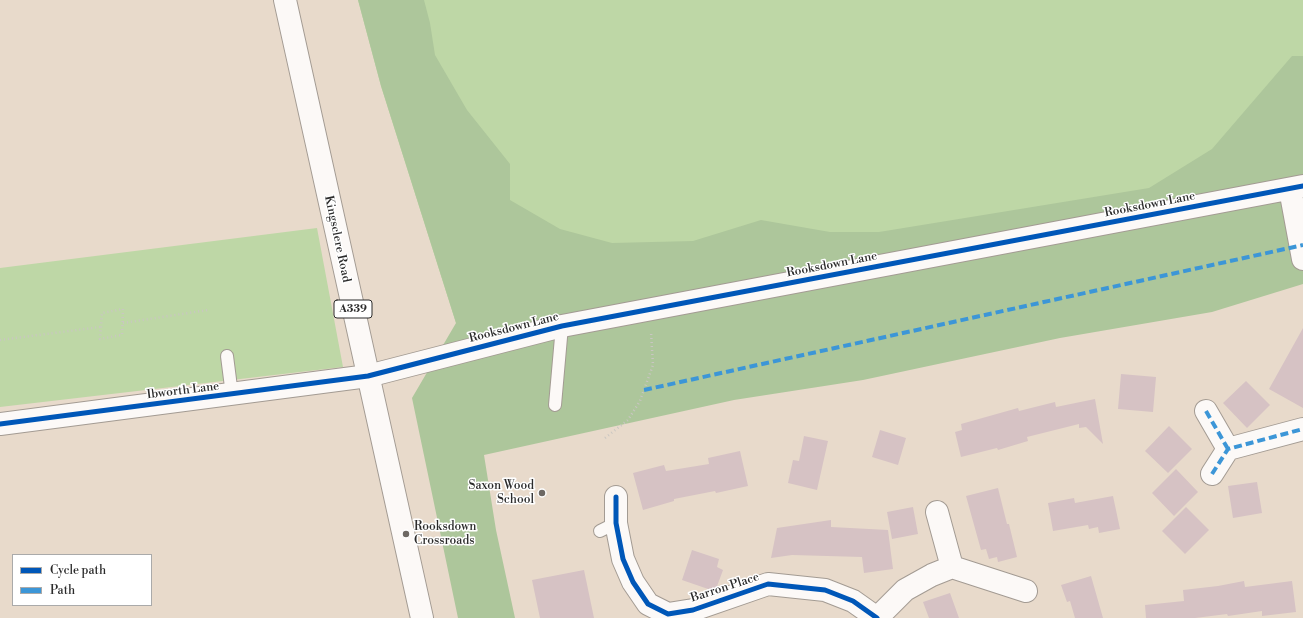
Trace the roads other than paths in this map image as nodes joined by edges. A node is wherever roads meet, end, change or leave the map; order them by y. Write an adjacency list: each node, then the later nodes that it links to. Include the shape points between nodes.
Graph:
1 (285, 0): 6 (main road, Kingsclere Road / A339)
2 (1296, 187): 3 (main road); 4 (main road, Rooksdown Lane)
3 (1303, 259)
4 (562, 326): 6 (main road, Rooksdown Lane); 8 (lane)
5 (227, 356): 7 (lane)
6 (368, 376): 7 (main road, Ibworth Lane); 19 (main road, Kingsclere Road / A339)
7 (232, 395): 10 (main road, Ibworth Lane)
8 (555, 405)
9 (1206, 411): 12 (main road)
10 (0, 424)
11 (1303, 429): 12 (main road)
12 (1228, 449): 13 (main road)
13 (1212, 474)
14 (616, 497): 18 (main road, Barron Place, via 608,527 633,582 648,604)
15 (937, 512): 16 (main road)
16 (952, 567): 17 (main road); 20 (main road, Barron Place, via 905,590)
17 (1026, 591)
18 (667, 616): 20 (main road, Barron Place, via 693,610 768,584 825,590 853,601)
19 (422, 618)
20 (877, 618)

